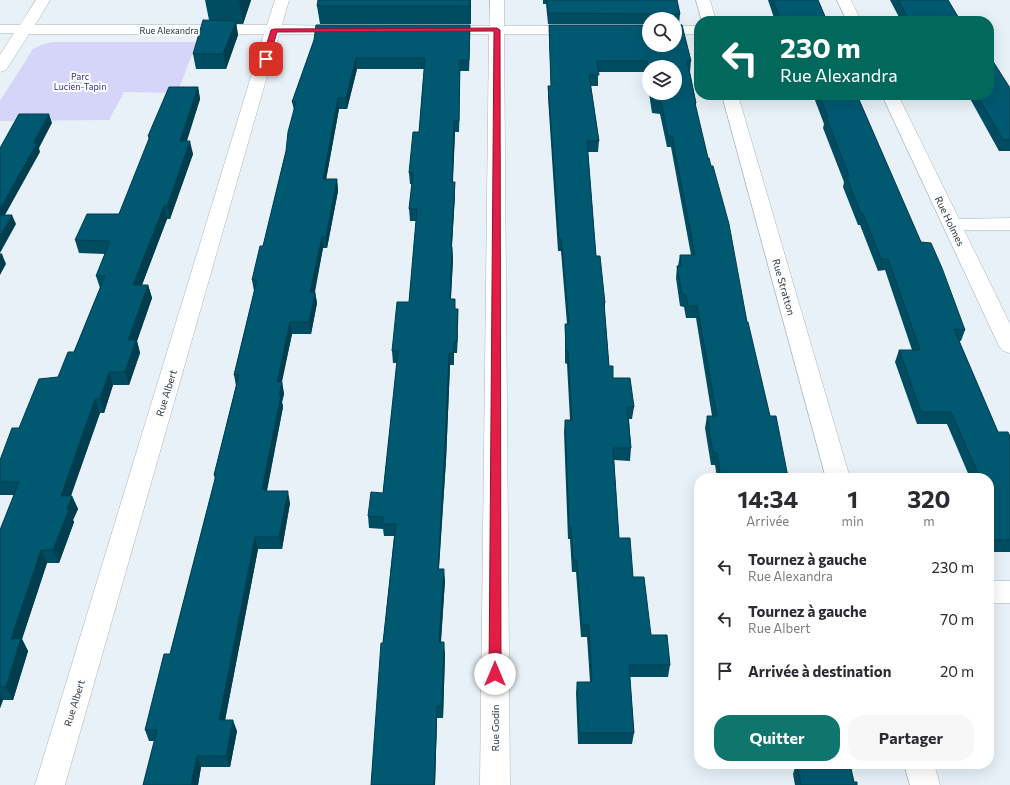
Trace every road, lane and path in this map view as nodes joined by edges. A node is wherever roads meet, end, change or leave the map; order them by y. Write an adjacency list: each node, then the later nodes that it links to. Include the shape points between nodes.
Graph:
1 (43, 0): 9 (street)
2 (282, 0): 10 (street, Rue Albert)
3 (497, 0): 13 (street, Rue Godin)
4 (703, 0): 6 (street)
5 (844, 0): 7 (street)
6 (708, 16)
7 (852, 16)
8 (0, 29): 9 (street, Rue Alexandra)
9 (24, 29): 10 (street, Rue Alexandra); 17 (street)
10 (274, 30): 11 (street, Rue Alexandra); 27 (street, Rue Albert)
11 (359, 30)
12 (422, 30): 13 (street)
13 (497, 30): 14 (street); 28 (street, Rue Godin)
14 (595, 30)
15 (682, 30): 16 (street)
16 (694, 30)
17 (0, 67)
18 (731, 100): 23 (street, Rue Stratton)
19 (892, 100): 21 (street, Rue Holmes)
20 (1010, 224): 21 (street)
21 (952, 225): 22 (street, Rue Holmes)
22 (1010, 346)
23 (837, 473)
24 (994, 592): 25 (street)
25 (1010, 592)
26 (920, 769): 29 (street)
27 (50, 785)
28 (495, 785)
29 (925, 785)

